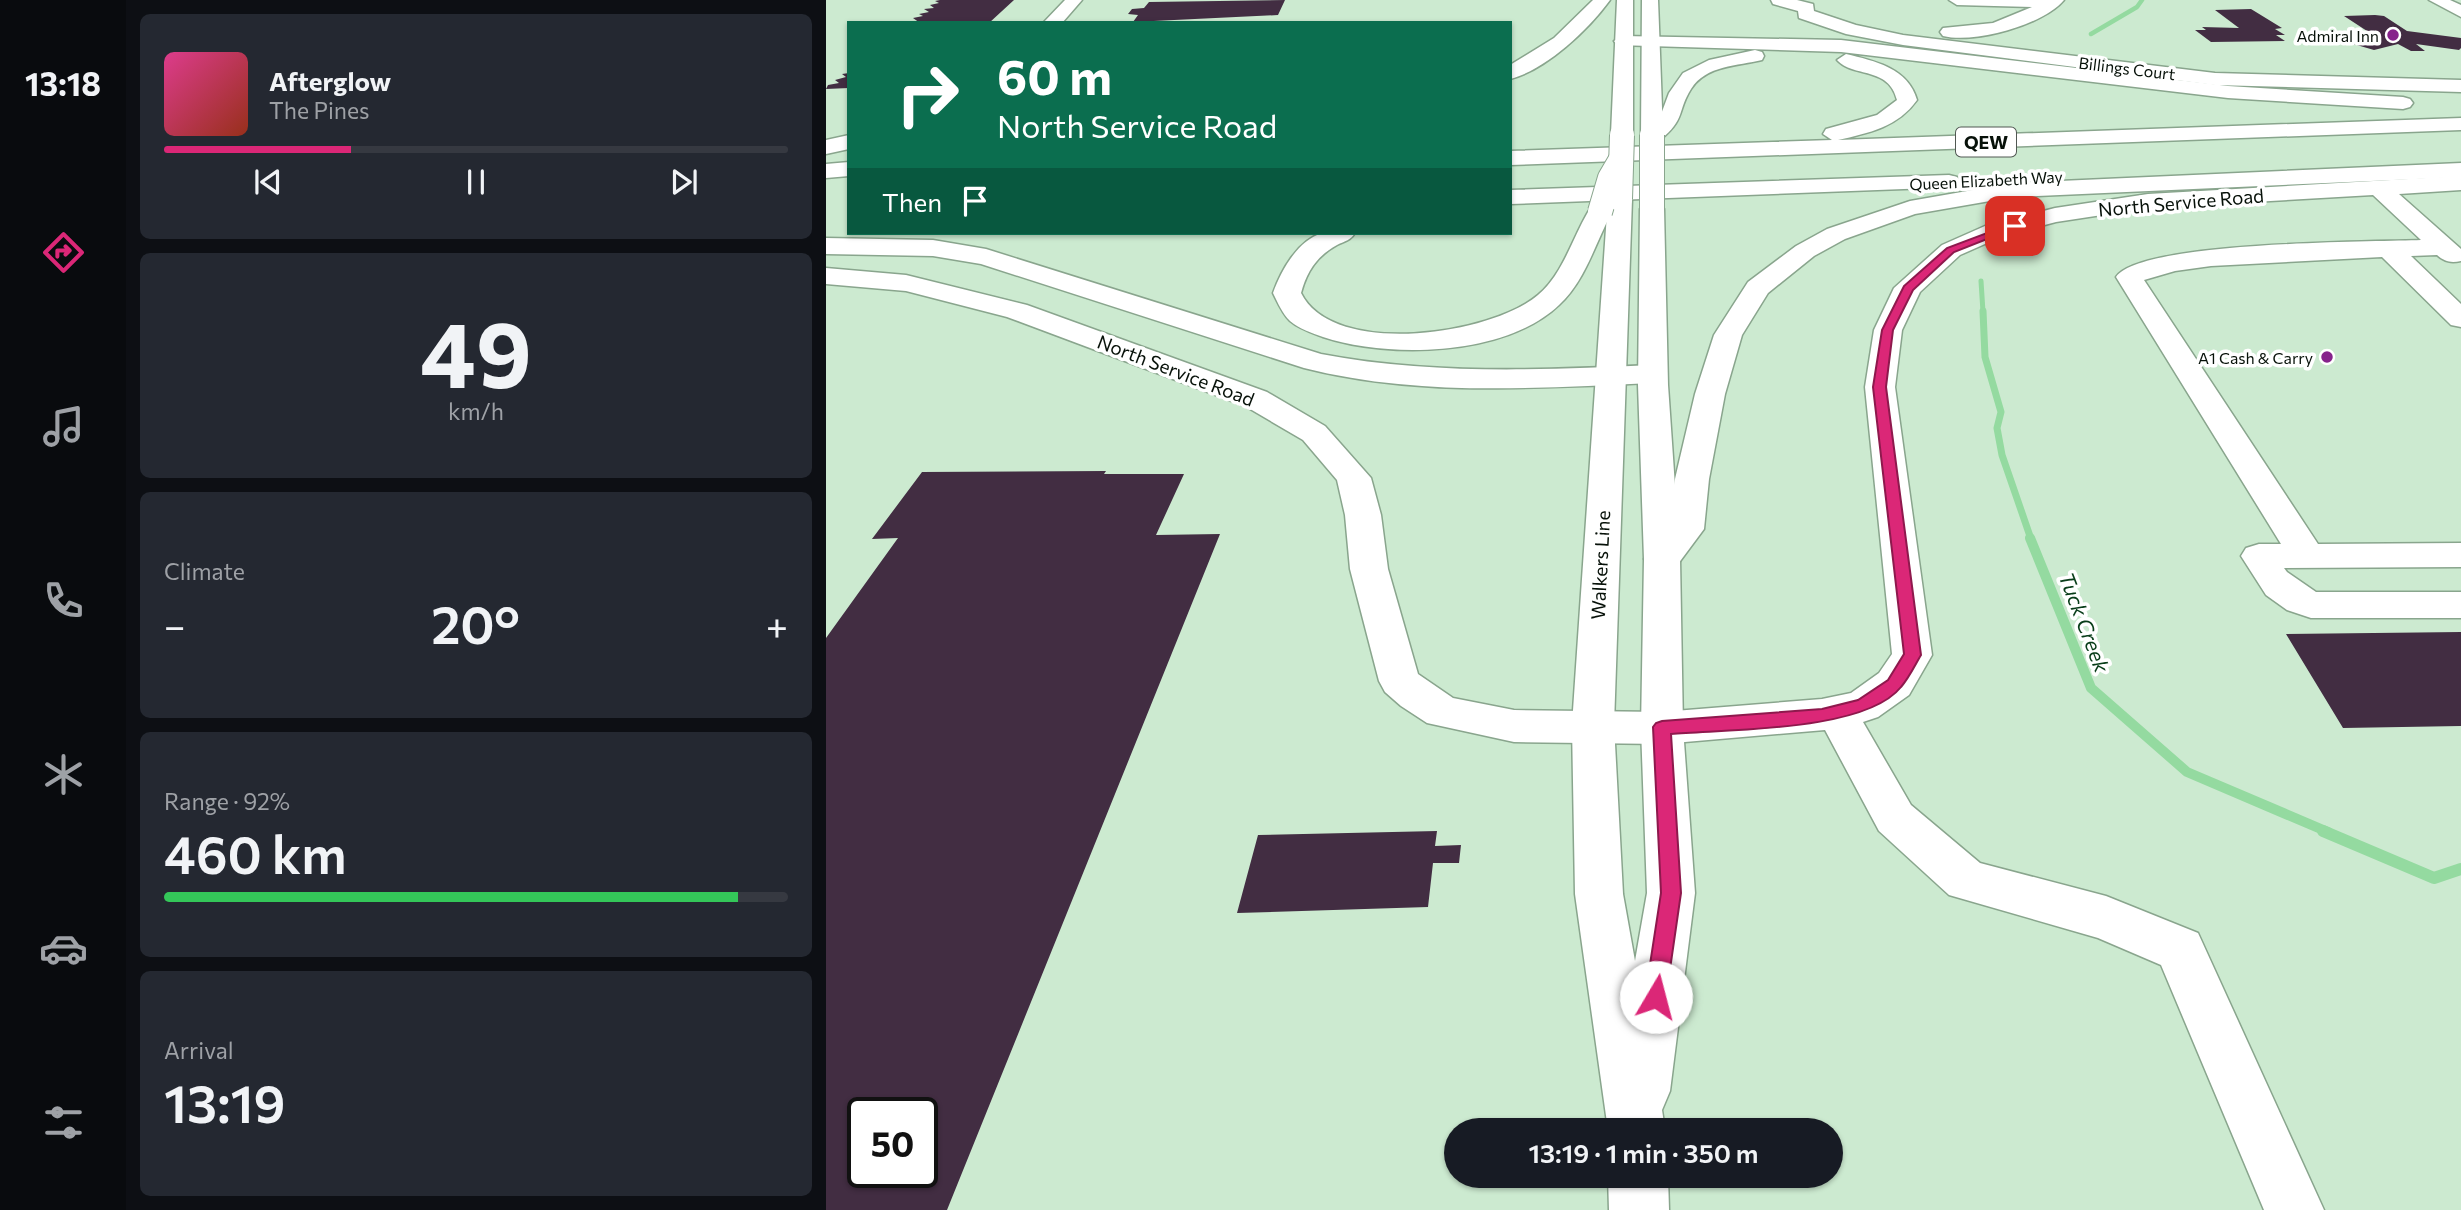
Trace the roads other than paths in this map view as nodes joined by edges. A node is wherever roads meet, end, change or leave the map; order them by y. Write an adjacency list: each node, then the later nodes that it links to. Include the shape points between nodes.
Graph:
1 (1074, 0): 11 (main road)
2 (1602, 0): 16 (main road, via 1571,35)
3 (1625, 0): 13 (main road)
4 (1650, 0): 14 (main road, Walkers Line)
5 (1779, 0): 15 (main road, Billings Court, via 1807,8 1805,14 1824,22)
6 (1946, 0): 12 (main road, via 1958,20)
7 (1957, 0): 9 (main road)
8 (2437, 0): 10 (main road)
9 (2054, 1): 12 (main road, via 2023,20 1984,32)
10 (2461, 12)
11 (1054, 21)
12 (1940, 32): 15 (main road)
13 (1623, 41): 14 (main road); 23 (main road)
14 (1650, 41): 18 (main road, via 1842,46 2228,92); 20 (main road, Walkers Line)
15 (1924, 43): 17 (main road, Billings Court, via 2215,79)
16 (1512, 72)
17 (2461, 86)
18 (2461, 103)
19 (2461, 124): 23 (main road, Queen Elizabeth Way / QEW, via 1852,147)
20 (1652, 135): 23 (main road, via 1669,123 1684,84 1693,76 1704,68 1744,58 1800,55 1860,63 1891,76 1906,93 1907,100 1895,114 1840,132 1788,140); 43 (main road, Walkers Line, bridge)
21 (847, 142): 22 (main road)
22 (826, 147)
23 (1623, 149): 25 (main road, Queen Elizabeth Way / QEW); 34 (main road, bridge, via 1610,178)
24 (2461, 155): 33 (main road, Queen Elizabeth Way / QEW)
25 (1512, 158)
26 (847, 169): 27 (main road)
27 (826, 170)
28 (2461, 170): 47 (main road, via 2013,190 1910,208 1836,234 1805,251 1758,288 1728,335 1710,394 1686,529)
29 (2461, 184): 32 (main road, North Service Road)
30 (847, 187): 31 (main road)
31 (826, 188)
32 (2379, 188): 39 (main road); 49 (main road, North Service Road, via 2148,201 2055,215 1994,231 1951,250 1908,288 1888,330 1880,387 1912,655 1894,684 1863,706)
33 (1512, 199)
34 (1610, 205): 37 (main road, via 1574,269 1539,309 1509,323 1438,340 1356,338 1297,312 1287,293 1292,273 1312,250); 44 (main road, Walkers Line)
35 (847, 224): 36 (main road)
36 (826, 225)
37 (1339, 235)
38 (826, 246): 44 (main road, via 933,248 986,257 1357,372 1434,377)
39 (2449, 246): 40 (main road)
40 (2389, 249): 42 (main road); 46 (main road, via 2182,261 2135,271 2129,277)
41 (826, 276): 50 (main road, North Service Road, via 906,283 975,298 1256,399 1314,433 1354,478 1369,569 1400,681 1442,712 1514,726)
42 (2461, 319)
43 (1652, 374): 44 (main road); 47 (main road, Walkers Line)
44 (1610, 376): 50 (main road, Walkers Line)
45 (2461, 555): 46 (main road)
46 (2307, 556): 48 (main road, via 2259,556 2271,581 2288,595 2311,604)
47 (1662, 559): 51 (main road, Walkers Line)
48 (2461, 605)
49 (1836, 712): 51 (main road, North Service Road); 56 (main road, via 1895,818 1966,880 2106,918 2180,949)
50 (1593, 725): 51 (main road, North Service Road); 52 (main road, Walkers Line, via 1599,894)
51 (1662, 727): 53 (main road, Walkers Line, via 1671,893)
52 (1633, 1118)
53 (1641, 1118)
54 (1638, 1188): 55 (main road, Walkers Line)
55 (1639, 1210)
56 (2294, 1210)

